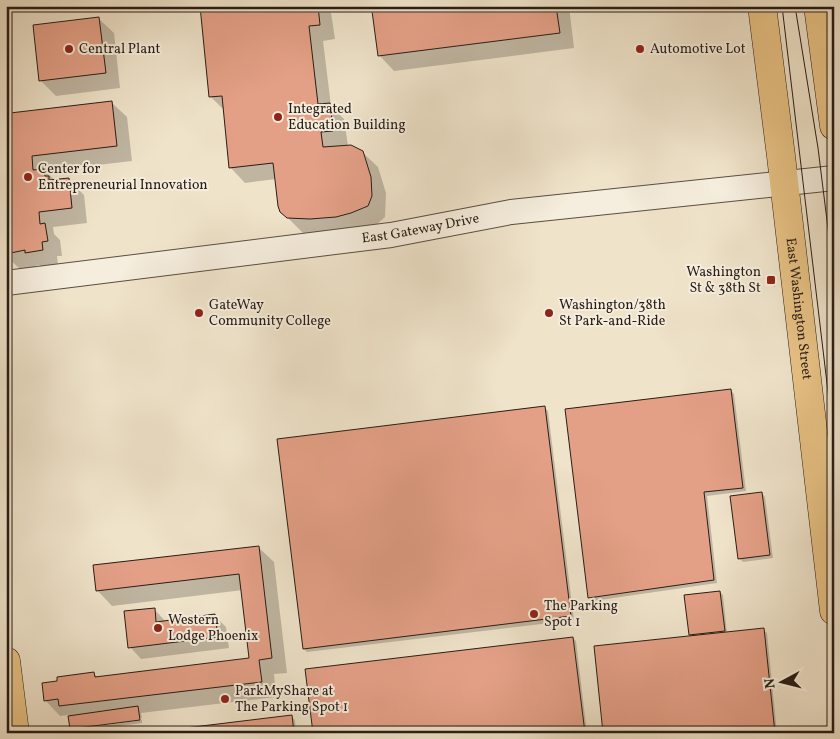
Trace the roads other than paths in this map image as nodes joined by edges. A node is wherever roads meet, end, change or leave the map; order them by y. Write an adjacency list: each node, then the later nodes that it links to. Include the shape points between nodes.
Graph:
1 (762, 6): 5 (main road, East Washington Street)
2 (818, 6): 3 (main road)
3 (834, 126)
4 (834, 178): 5 (street, East Gateway Drive)
5 (784, 184): 6 (street, East Gateway Drive, via 503,213 391,235); 7 (main road, East Washington Street)
6 (6, 283)
7 (834, 611)
8 (6, 661): 9 (main road)
9 (14, 733)

